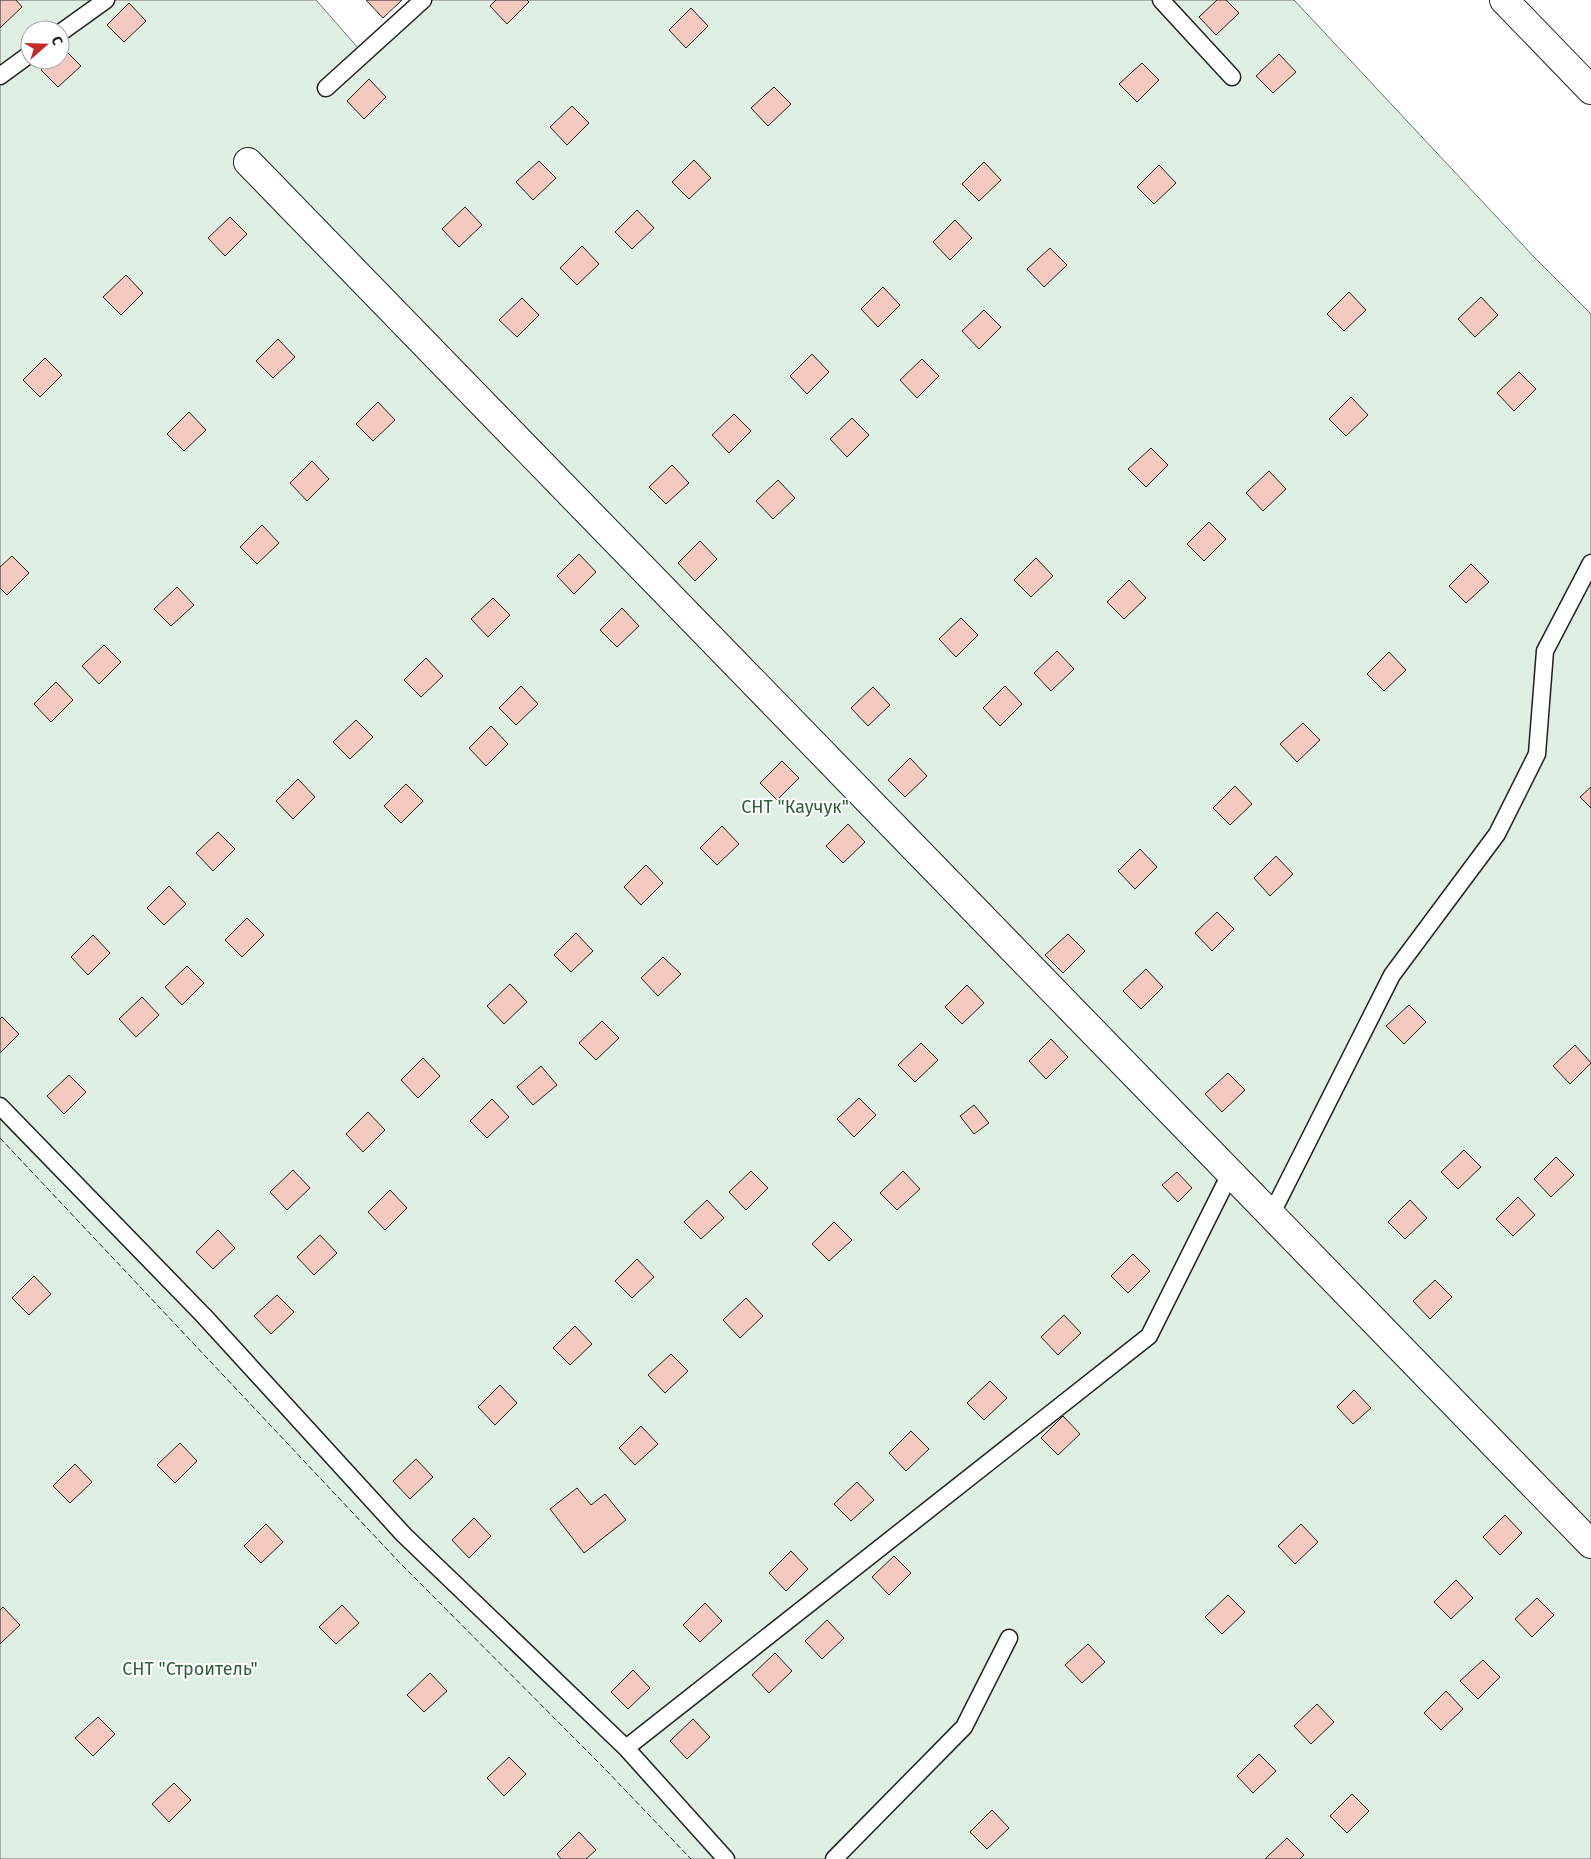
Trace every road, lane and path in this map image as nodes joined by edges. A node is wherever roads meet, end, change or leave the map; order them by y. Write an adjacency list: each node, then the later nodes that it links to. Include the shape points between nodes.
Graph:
1 (106, 0): 5 (lane)
2 (423, 0): 9 (lane)
3 (1161, 0): 8 (lane)
4 (1504, 0): 10 (street)
5 (70, 26)
6 (20, 61): 7 (lane)
7 (0, 76)
8 (1232, 77)
9 (326, 88)
10 (1591, 90)
11 (248, 162): 14 (street)
12 (1591, 563): 15 (lane, via 1545,651 1537,754 1497,834 1392,976)
13 (0, 1106): 18 (lane, via 204,1316 404,1534)
14 (1231, 1172): 15 (street); 18 (lane, via 1149,1336)
15 (1272, 1215): 16 (street)
16 (1591, 1544)
17 (1008, 1638): 20 (lane, via 964,1727)
18 (626, 1748): 19 (lane)
19 (726, 1859)
20 (834, 1859)

